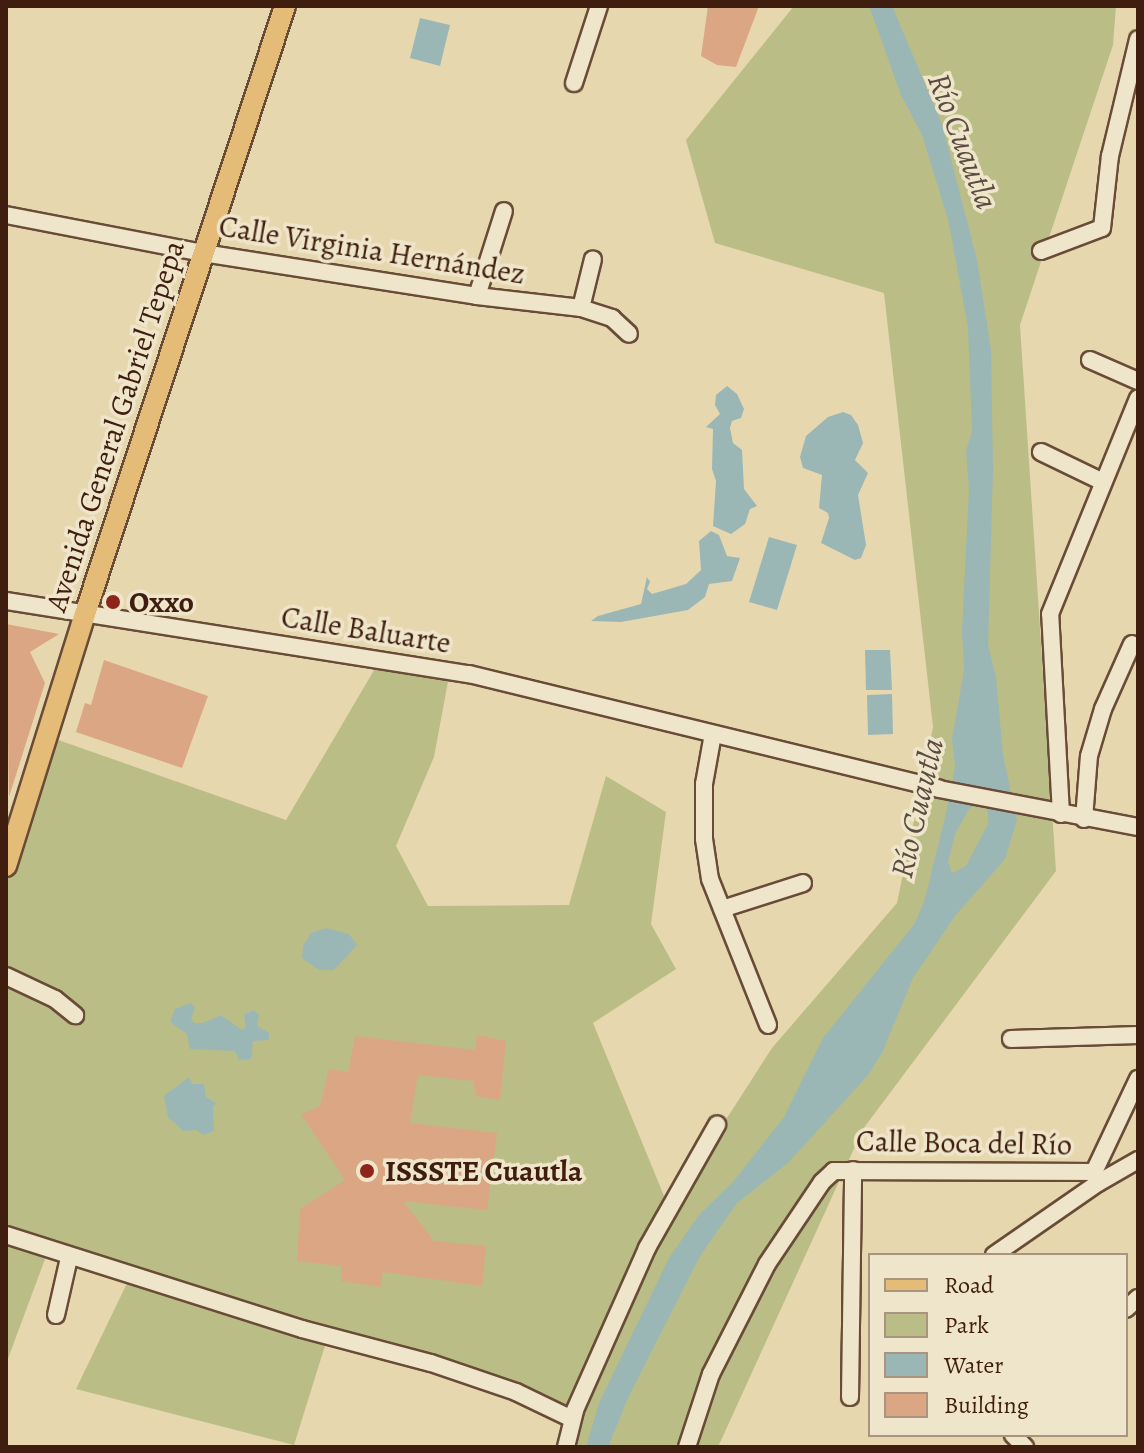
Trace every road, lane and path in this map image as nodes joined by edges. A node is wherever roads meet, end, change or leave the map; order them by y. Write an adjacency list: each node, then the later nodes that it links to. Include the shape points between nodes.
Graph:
1 (285, 6): 9 (main road, Avenida General Gabriel Tepepa)
2 (599, 6): 4 (street)
3 (1138, 39): 5 (street)
4 (574, 83)
5 (1130, 112): 8 (street, via 1110,156 1102,228)
6 (504, 211): 11 (street)
7 (6, 215): 9 (street, Calle Virginia Hernández)
8 (1041, 251)
9 (203, 253): 11 (street, Calle Virginia Hernández); 20 (main road, Avenida General Gabriel Tepepa)
10 (593, 259): 12 (street)
11 (477, 296): 12 (street, Calle Virginia Hernández)
12 (581, 308): 13 (street, Calle Virginia Hernández, via 612,318)
13 (629, 334)
14 (1090, 360): 15 (street)
15 (1138, 381)
16 (1138, 398): 18 (street)
17 (1041, 452): 18 (street)
18 (1103, 482): 23 (street, via 1050,614)
19 (6, 601): 20 (street, Calle Baluarte)
20 (85, 614): 22 (street, Calle Baluarte, via 469,674); 26 (main road, Avenida General Gabriel Tepepa)
21 (1132, 644): 24 (street, via 1089,756)
22 (713, 734): 23 (street, Calle Baluarte); 28 (street, via 704,784 704,839 710,879)
23 (1061, 814): 24 (street, Calle Baluarte)
24 (1084, 819): 25 (street, Calle Baluarte)
25 (1138, 827)
26 (6, 866)
27 (803, 883): 28 (street)
28 (722, 909): 31 (street)
29 (6, 976): 30 (street, via 55,999)
30 (75, 1015)
31 (768, 1025)
32 (1138, 1035): 33 (street)
33 (1011, 1039)
34 (1138, 1079): 38 (street)
35 (717, 1125): 44 (street, via 647,1248)
36 (1138, 1160): 38 (street)
37 (853, 1170): 38 (street, Calle Boca del Río); 43 (street); 46 (street, Calle Boca del Río, via 834,1171 822,1182 767,1264 711,1374)
38 (1096, 1178): 40 (street)
39 (6, 1235): 41 (street)
40 (997, 1253)
41 (69, 1258): 42 (street); 44 (street, via 431,1363 516,1392)
42 (56, 1315)
43 (850, 1397)
44 (572, 1419): 45 (street)
45 (566, 1447)
46 (687, 1447)

